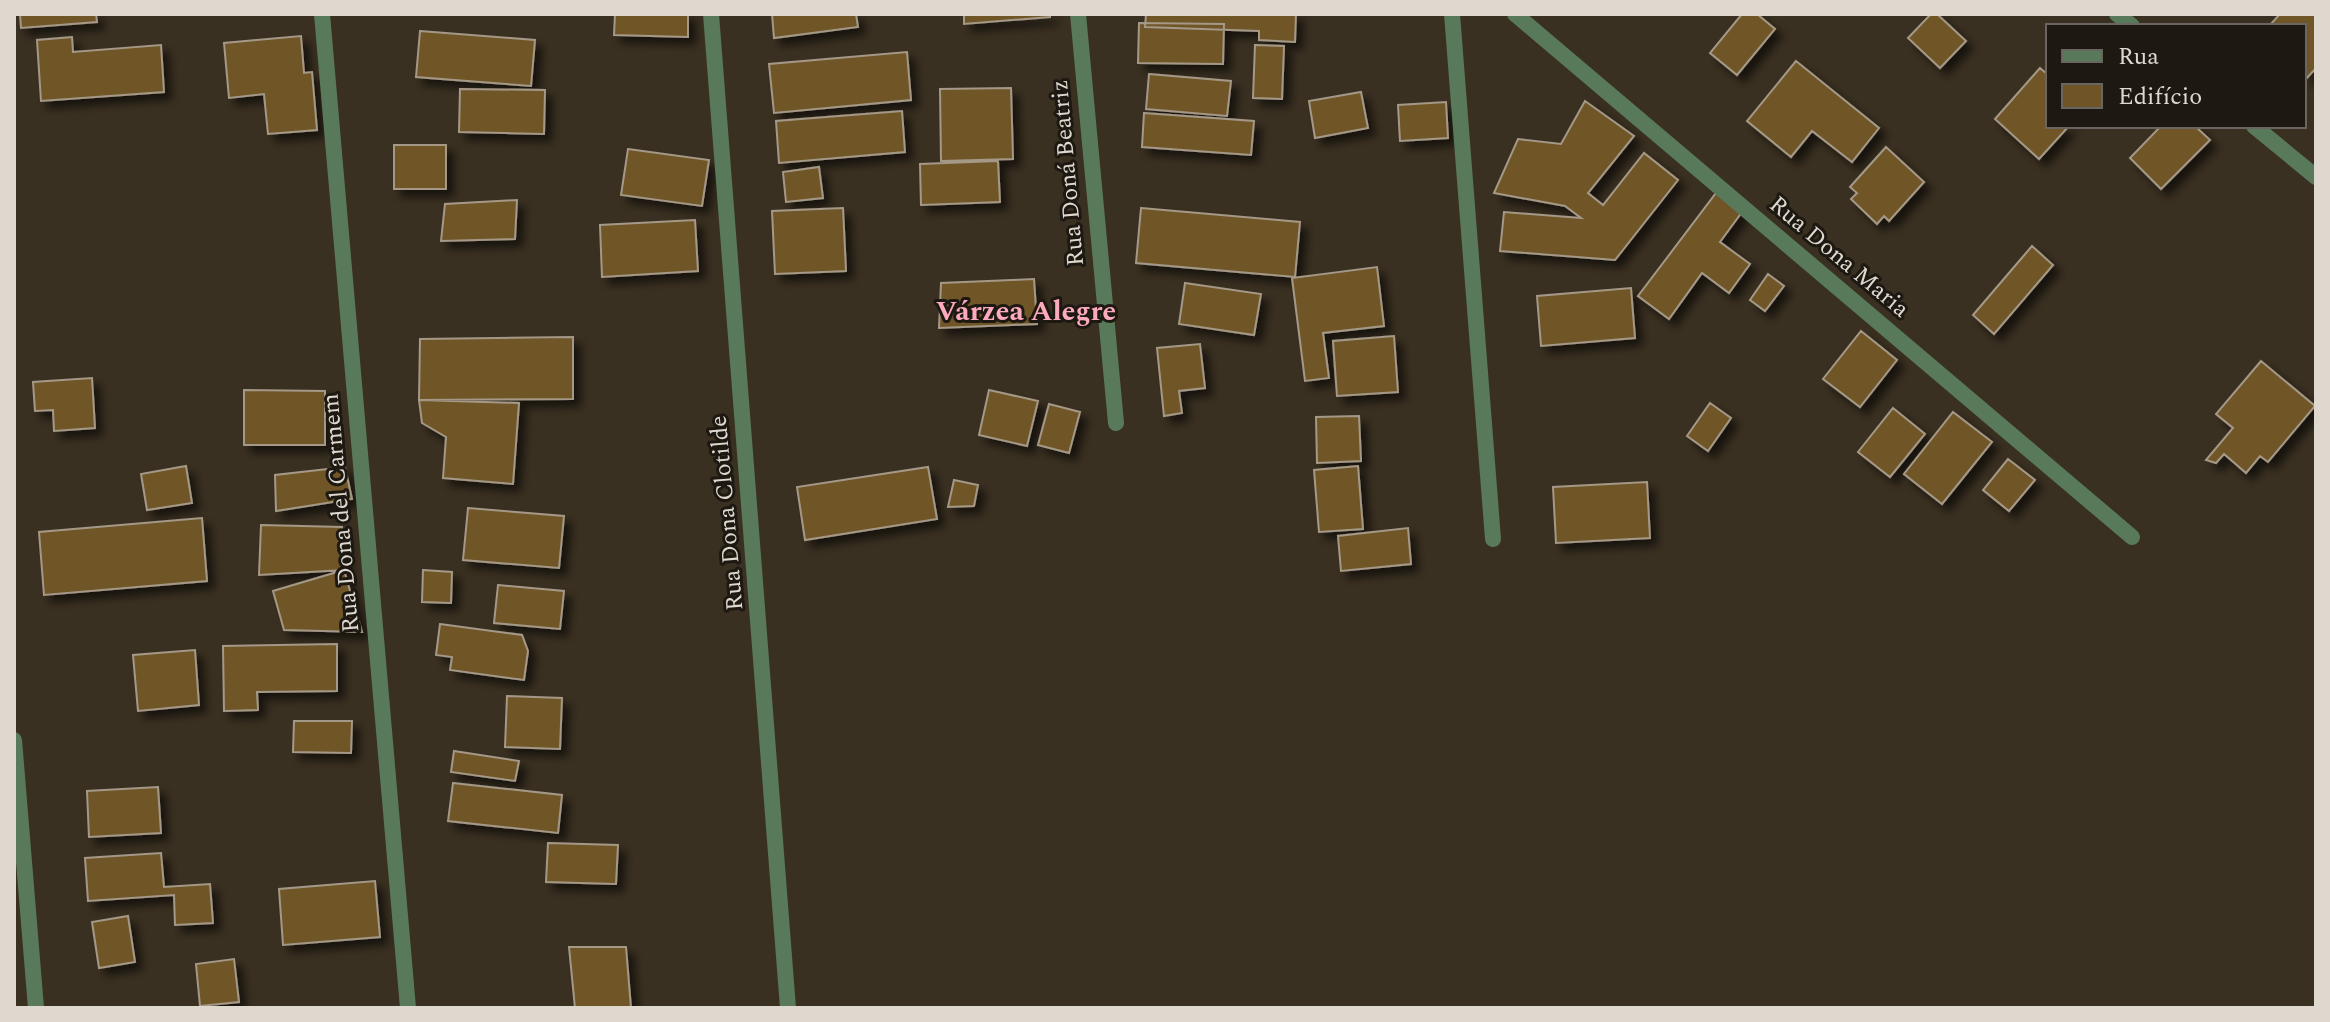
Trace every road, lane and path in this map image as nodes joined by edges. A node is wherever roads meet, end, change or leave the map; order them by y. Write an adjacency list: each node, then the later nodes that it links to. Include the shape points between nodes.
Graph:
1 (322, 14): 13 (street, Rua Dona del Carmem)
2 (711, 14): 14 (street, Rua Dona Clotilde)
3 (1078, 14): 8 (street, Rua Doná Beatriz)
4 (1452, 14): 10 (street)
5 (1515, 14): 9 (street, Rua Dona Maria)
6 (2256, 128): 7 (street)
7 (2316, 177)
8 (1116, 423)
9 (2132, 537)
10 (1493, 539)
11 (14, 740): 12 (street)
12 (36, 1008)
13 (408, 1008)
14 (788, 1008)

